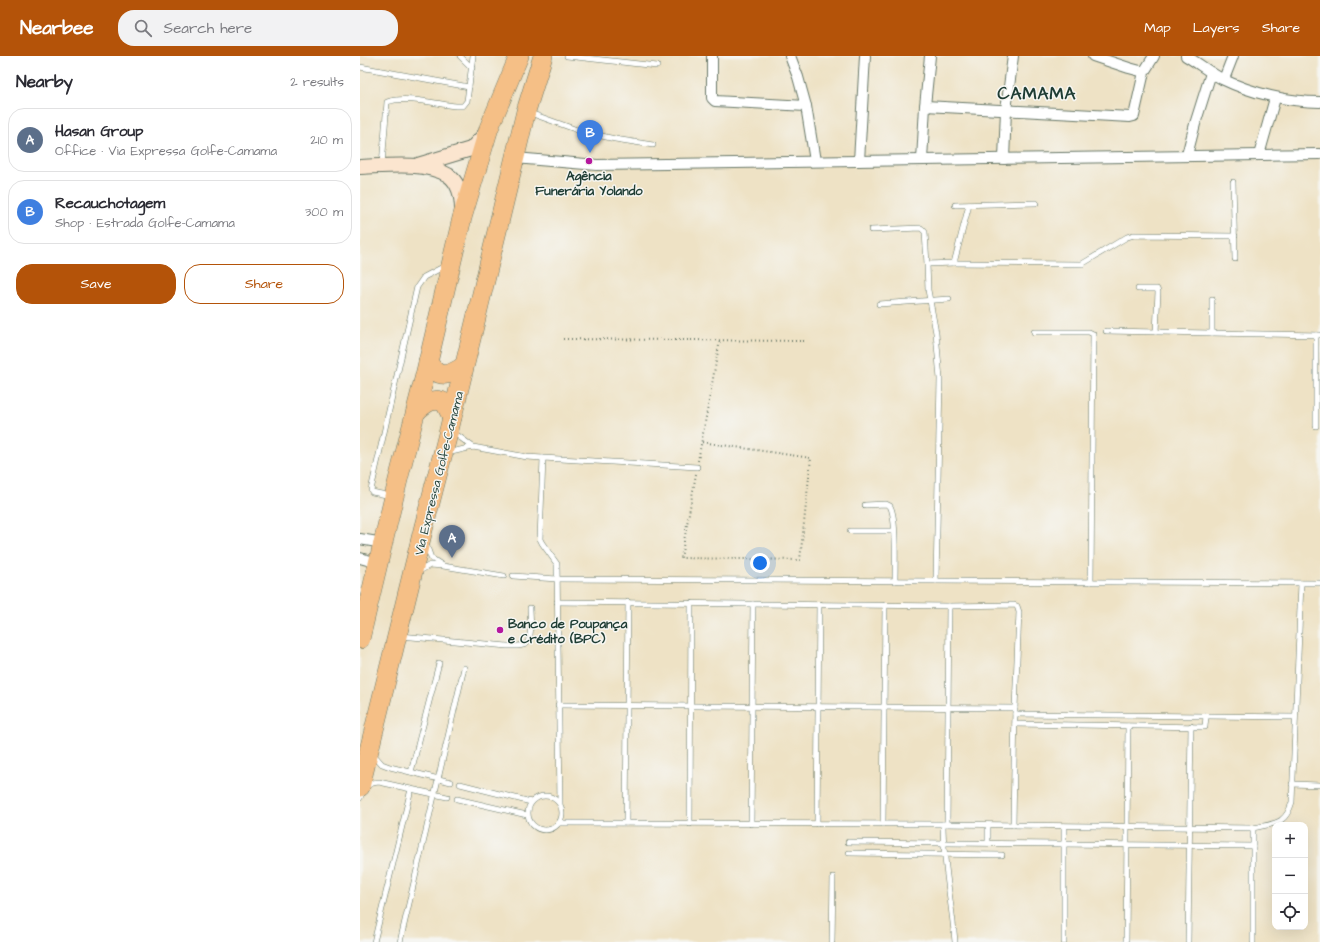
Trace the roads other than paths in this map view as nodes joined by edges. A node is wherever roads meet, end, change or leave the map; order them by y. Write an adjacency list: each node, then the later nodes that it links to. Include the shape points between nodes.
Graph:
1 (460, 56): 17 (lane)
2 (473, 56): 17 (lane)
3 (519, 56): 28 (highway)
4 (543, 56): 27 (highway, Via Expressa Golfe-Camama)
5 (567, 56): 15 (lane)
6 (712, 56): 24 (street, via 712,98 715,101)
7 (790, 56): 24 (street)
8 (865, 56): 35 (street)
9 (930, 56): 25 (street)
10 (1013, 56): 26 (street)
11 (1093, 56): 18 (street)
12 (1154, 56): 18 (street)
13 (1233, 56): 20 (street)
14 (1192, 58): 19 (street)
15 (657, 66)
16 (360, 67): 21 (lane)
17 (472, 68): 21 (lane)
18 (1144, 72): 26 (street, via 1134,116)
19 (1211, 72): 20 (street); 32 (street)
20 (1224, 79): 22 (street)
21 (469, 87): 38 (lane, via 467,101 462,106 404,99 387,102)
22 (1275, 98): 23 (street); 31 (street)
23 (1320, 102)
24 (806, 106): 37 (street)
25 (925, 106): 26 (street); 36 (street)
26 (1006, 110): 34 (street)
27 (526, 111): 29 (lane, via 580,132); 33 (highway, Via Expressa Golfe-Camama)
28 (489, 128): 39 (street, via 471,149); 45 (highway)
29 (653, 145)
30 (1320, 154): 31 (street)
31 (1259, 155): 32 (street)
32 (1187, 156): 34 (street)
33 (514, 158): 37 (street, via 598,165); 63 (highway, Via Expressa Golfe-Camama)
34 (1004, 159): 36 (street)
35 (859, 160): 36 (street); 37 (street)
36 (922, 160)
37 (815, 161)
38 (382, 166): 39 (street); 40 (street)
39 (414, 166): 45 (street, via 436,170 449,176 462,198)
40 (360, 167)
41 (1233, 182): 47 (lane)
42 (1036, 203): 43 (lane)
43 (969, 205): 44 (lane); 50 (lane)
44 (955, 206)
45 (462, 218): 49 (highway)
46 (871, 230): 51 (lane, via 921,228 926,232)
47 (1235, 236): 48 (lane); 50 (lane, via 1127,237 1082,264)
48 (1235, 259)
49 (451, 263): 62 (highway); 71 (lane, via 424,277 417,287 371,487 372,492)
50 (954, 263): 51 (lane)
51 (927, 264): 54 (lane)
52 (1138, 289): 59 (lane, via 1157,289)
53 (949, 299): 54 (lane)
54 (930, 300): 56 (lane); 85 (lane, via 940,379)
55 (1212, 300): 60 (lane)
56 (879, 304)
57 (1106, 331): 59 (lane)
58 (1034, 332): 86 (lane, via 1094,334)
59 (1156, 332): 60 (lane)
60 (1212, 333): 61 (lane)
61 (1318, 335): 66 (lane)
62 (428, 361): 63 (highway, via 439,374 449,374); 64 (highway)
63 (464, 366): 65 (highway, Via Expressa Golfe-Camama)
64 (416, 412): 65 (highway, via 427,403 437,400 445,403); 71 (highway)
65 (450, 423): 67 (lane); 68 (highway, Via Expressa Golfe-Camama)
66 (1316, 426)
67 (473, 447): 68 (lane); 69 (lane)
68 (442, 455): 73 (highway, Via Expressa Golfe-Camama)
69 (543, 458): 70 (lane); 83 (lane, via 540,539 557,564)
70 (697, 467)
71 (394, 497): 77 (highway)
72 (865, 505): 75 (lane, via 890,506)
73 (424, 526): 80 (lane, via 431,558); 89 (highway, Via Expressa Golfe-Camama)
74 (850, 531): 75 (lane)
75 (894, 531): 84 (lane)
76 (360, 539): 77 (street)
77 (383, 543): 79 (highway)
78 (360, 558): 79 (street)
79 (378, 563): 99 (highway)
80 (443, 566): 81 (lane); 89 (lane, via 430,565 422,568)
81 (504, 576)
82 (513, 576): 83 (lane)
83 (557, 579): 84 (lane); 90 (lane)
84 (895, 581): 85 (lane)
85 (936, 581): 86 (lane)
86 (1091, 582): 87 (lane)
87 (1301, 583): 88 (lane); 112 (lane)
88 (1320, 583)
89 (410, 584): 98 (highway, Via Expressa Golfe-Camama)
90 (557, 602): 91 (lane); 102 (lane)
91 (628, 602): 92 (lane); 103 (lane)
92 (691, 603): 93 (lane); 104 (lane)
93 (753, 604): 94 (lane); 105 (lane)
94 (819, 604): 95 (lane); 106 (lane)
95 (885, 605): 96 (lane); 107 (lane)
96 (949, 606): 108 (lane); 109 (lane, via 1017,606 1019,612)
97 (530, 608): 98 (lane, via 530,638 527,643 520,646)
98 (398, 636): 113 (highway, Via Expressa Golfe-Camama)
99 (360, 639)
100 (439, 663): 117 (lane)
101 (464, 668): 118 (lane)
102 (558, 705): 103 (lane); 130 (lane)
103 (627, 705): 104 (lane); 133 (lane)
104 (691, 706): 105 (lane); 134 (lane)
105 (752, 706): 106 (lane); 135 (lane)
106 (818, 706): 107 (lane); 136 (lane)
107 (884, 707): 108 (lane); 137 (lane)
108 (948, 707): 109 (lane); 138 (lane)
109 (1015, 708): 110 (lane)
110 (1015, 714): 111 (lane); 114 (lane)
111 (1206, 716): 112 (lane); 116 (lane, via 1206,727)
112 (1295, 717): 121 (lane)
113 (376, 723): 117 (lane, via 372,753 382,764); 123 (highway, Via Expressa Golfe-Camama)
114 (1015, 724): 115 (lane); 140 (lane)
115 (1128, 726): 116 (lane); 142 (lane)
116 (1191, 726): 143 (lane)
117 (412, 772): 118 (lane)
118 (437, 779): 119 (lane); 125 (lane)
119 (451, 782)
120 (460, 784): 129 (lane)
121 (1292, 784): 122 (lane); 144 (lane, via 1292,802 1285,818 1278,823)
122 (1320, 785)
123 (360, 787)
124 (410, 789): 125 (lane); 127 (lane, via 374,782 364,787); 156 (lane)
125 (434, 794): 126 (lane); 157 (lane)
126 (447, 797)
127 (360, 798)
128 (456, 799): 131 (lane)
129 (531, 802): 130 (lane, via 538,797 548,796); 131 (lane)
130 (560, 804): 132 (lane, via 562,812)
131 (527, 815): 132 (lane, via 533,826 538,829 549,830)
132 (559, 823): 133 (lane)
133 (626, 823): 134 (lane)
134 (690, 824): 135 (lane)
135 (752, 824): 136 (lane)
136 (817, 824): 137 (lane)
137 (884, 824): 138 (lane)
138 (945, 824): 139 (lane); 146 (lane)
139 (988, 825): 140 (lane); 147 (lane)
140 (1013, 825): 141 (lane)
141 (1064, 826): 142 (lane); 148 (lane)
142 (1127, 826): 143 (lane); 149 (lane)
143 (1189, 827): 144 (lane); 150 (lane)
144 (1253, 828): 151 (lane)
145 (848, 842): 146 (lane)
146 (943, 843): 147 (lane); 153 (lane)
147 (988, 843): 148 (lane)
148 (1064, 844): 149 (lane); 160 (lane)
149 (1126, 844): 150 (lane); 161 (lane)
150 (1189, 845): 151 (lane); 162 (lane)
151 (1253, 846): 163 (lane)
152 (848, 853): 153 (lane)
153 (944, 854): 154 (lane); 159 (lane)
154 (1002, 855)
155 (833, 877): 158 (lane)
156 (374, 942)
157 (400, 942)
158 (832, 942)
159 (956, 942)
160 (1064, 942)
161 (1126, 942)
162 (1188, 942)
163 (1253, 942)

